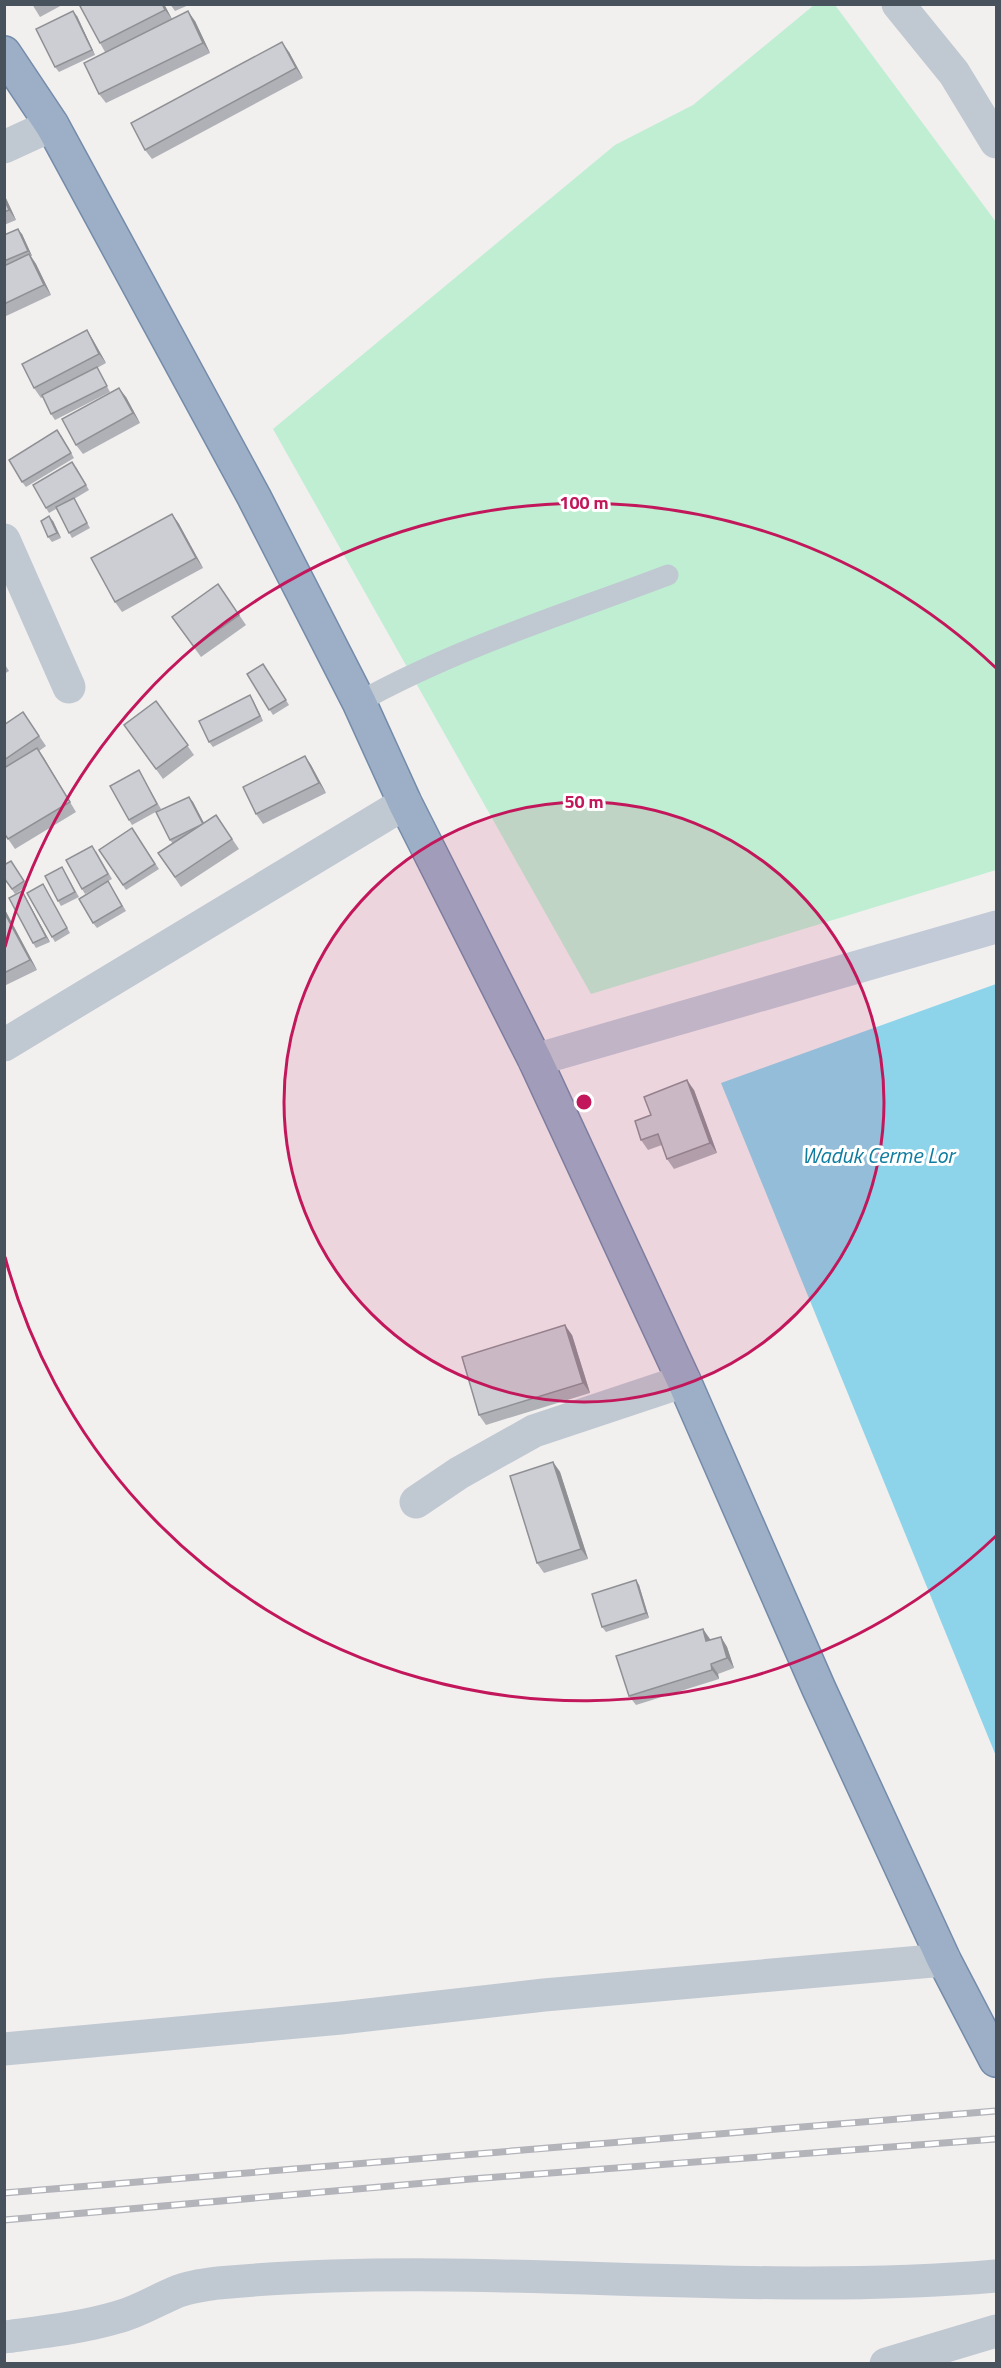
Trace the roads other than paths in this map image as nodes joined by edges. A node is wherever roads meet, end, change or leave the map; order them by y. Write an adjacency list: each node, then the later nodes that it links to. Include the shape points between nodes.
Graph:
1 (898, 4): 4 (street, via 954,73)
2 (4, 53): 3 (highway)
3 (52, 125): 5 (street); 9 (highway, via 254,497)
4 (996, 142)
5 (4, 147)
6 (4, 540): 8 (street)
7 (668, 575): 9 (lane, via 502,637 399,680)
8 (69, 687)
9 (359, 702): 10 (highway)
10 (405, 803): 12 (street); 13 (highway)
11 (996, 927): 13 (main road)
12 (4, 1045)
13 (535, 1060): 14 (highway)
14 (684, 1381): 15 (street, via 534,1431 468,1467); 16 (highway, via 819,1689)
15 (416, 1502)
16 (944, 1960): 17 (street); 18 (highway)
17 (4, 2049)
18 (996, 2060)
19 (996, 2276): 21 (street, via 881,2282 381,2275 268,2280 196,2286 120,2317)
20 (996, 2331): 22 (street)
21 (4, 2337)
22 (886, 2364)

